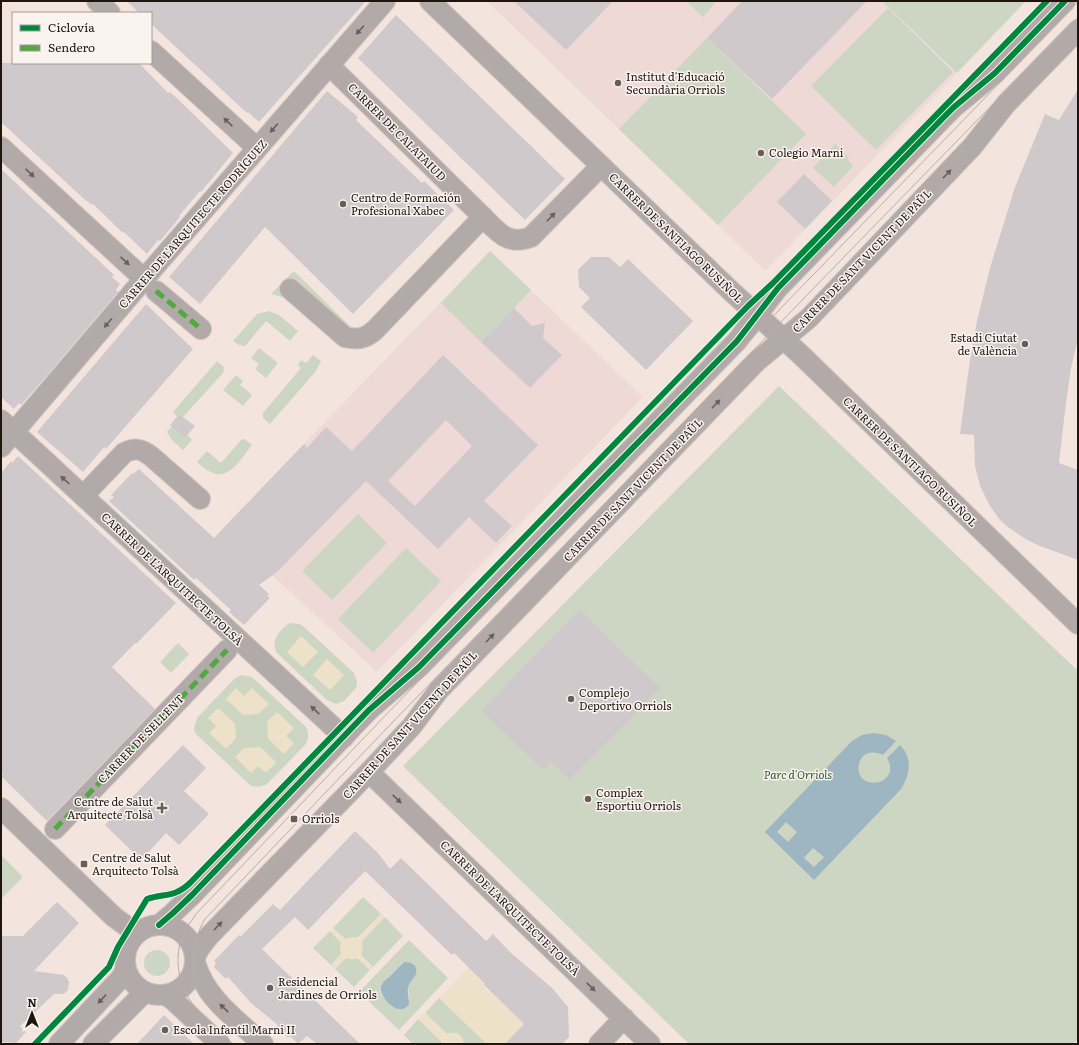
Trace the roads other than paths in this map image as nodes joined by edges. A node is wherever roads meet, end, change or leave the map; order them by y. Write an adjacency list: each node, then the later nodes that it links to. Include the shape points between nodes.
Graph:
1 (97, 1): 5 (street)
2 (385, 1): 8 (street, CARRER DE L'ARQUITECTE RODRÍGUEZ, one-way to 8)
3 (430, 1): 11 (street, CARRER DE SANTIAGO RUSIÑOL)
4 (1065, 1): 15 (street, via 995,73 942,119 778,288)
5 (109, 12)
6 (1078, 30): 17 (street, CARRER DE SANT VICENT DE PAÜL, one-way to 6, via 809,318 961,158 1006,104)
7 (152, 51): 10 (street, one-way to 7)
8 (329, 65): 10 (street, CARRER DE L'ARQUITECTE RODRÍGUEZ, one-way to 10); 12 (street, CARRER DE CALATAIUD)
9 (1, 147): 13 (street, one-way to 13)
10 (257, 148): 13 (street, CARRER DE L'ARQUITECTE RODRÍGUEZ)
11 (601, 166): 12 (street, CARRER DE CALATAIUD, one-way to 11, via 510,239 521,241 531,237); 15 (street, CARRER DE SANTIAGO RUSIÑOL)
12 (483, 217): 14 (street, via 375,330 361,339 345,337)
13 (150, 285): 16 (street); 18 (street, CARRER DE L'ARQUITECTE RODRÍGUEZ, one-way to 18)
14 (290, 289)
15 (757, 315): 17 (street, CARRER DE SANTIAGO RUSIÑOL); 23 (street, via 737,341 435,650 369,710)
16 (201, 328)
17 (784, 340): 21 (street, CARRER DE SANTIAGO RUSIÑOL); 24 (street, CARRER DE SANT VICENT DE PAÜL, one-way to 17, via 412,726 439,690 757,361)
18 (5, 433): 19 (street, CARRER DE L'ARQUITECTE TOLSÀ, one-way to 18)
19 (83, 496): 20 (street, via 124,453 137,449 145,451); 23 (street, CARRER DE L'ARQUITECTE TOLSÀ, one-way to 19)
20 (200, 498)
21 (1078, 624)
22 (227, 650): 26 (street, CARRER DE SELLENT)
23 (344, 737): 27 (street, via 192,895)
24 (369, 772): 29 (street, CARRER DE SANT VICENT DE PAÜL, one-way to 24, via 199,949 209,936); 32 (street, CARRER DE L'ARQUITECTE TOLSÀ, one-way to 32)
25 (1, 808): 28 (street, via 114,917)
26 (55, 829)
27 (159, 925): 28 (street, via 147,927); 29 (street, via 170,926 183,934 189,940)
28 (136, 933): 30 (street, via 129,942 125,954)
29 (196, 959): 31 (street, via 193,974 187,983 176,992); 36 (street, one-way to 29, via 215,999 198,972)
30 (126, 969): 31 (street, via 135,986); 33 (street, one-way to 33, via 121,978)
31 (156, 994): 34 (street, via 142,996); 35 (street, via 173,1000)
32 (624, 1018): 37 (street); 38 (street, CARRER DE L'ARQUITECTE TOLSÀ)
33 (60, 1044)
34 (93, 1044)
35 (220, 1044)
36 (263, 1044)
37 (599, 1044)
38 (650, 1044)

